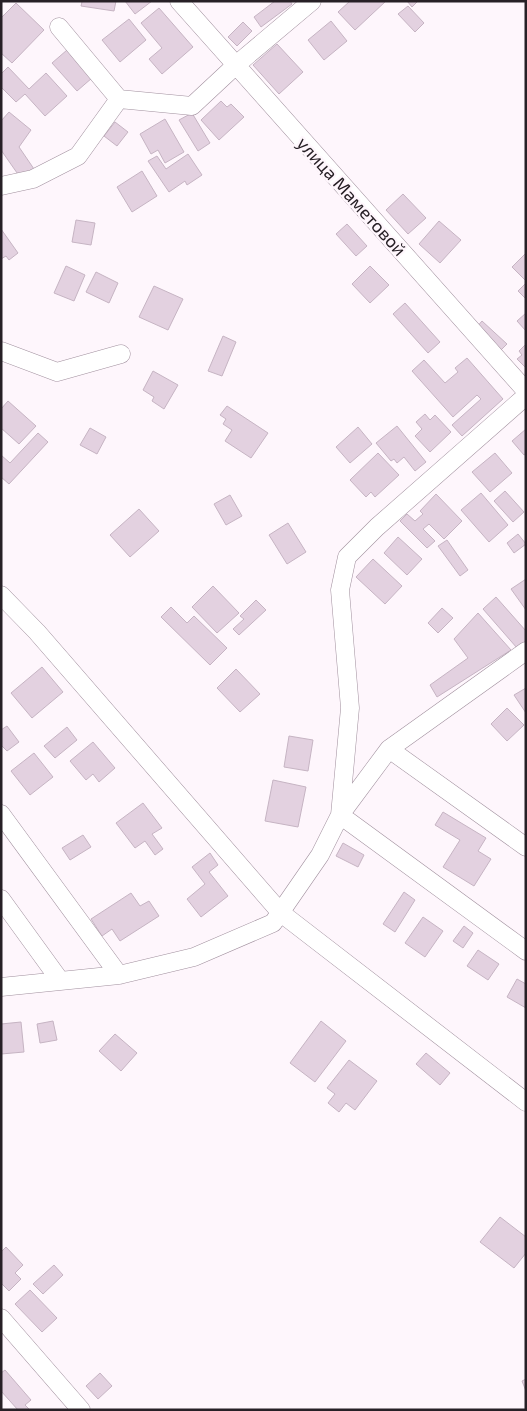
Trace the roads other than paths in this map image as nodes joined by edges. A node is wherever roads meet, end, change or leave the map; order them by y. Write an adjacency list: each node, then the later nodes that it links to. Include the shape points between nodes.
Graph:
1 (179, 1): 4 (street, улица Маметовой)
2 (312, 1): 4 (street)
3 (59, 27): 5 (street)
4 (236, 65): 5 (street, via 192,106); 9 (street, улица Маметовой)
5 (119, 99): 6 (street, via 78,156 34,179)
6 (1, 186)
7 (1, 351): 8 (street, via 57,372)
8 (120, 354)
9 (526, 391)
10 (526, 396): 15 (street, via 377,527 347,558 340,590 350,708)
11 (1, 594): 18 (street)
12 (526, 651): 13 (street)
13 (389, 749): 15 (street); 16 (street)
14 (1, 814): 20 (street)
15 (340, 815): 18 (street, via 320,855); 19 (street)
16 (526, 847)
17 (1, 899): 21 (street)
18 (281, 913): 20 (street, via 273,923 194,957); 23 (street)
19 (526, 951)
20 (119, 975): 21 (street)
21 (59, 979): 22 (street)
22 (1, 986)
23 (526, 1102)
24 (1, 1318): 25 (street)
25 (81, 1410)

